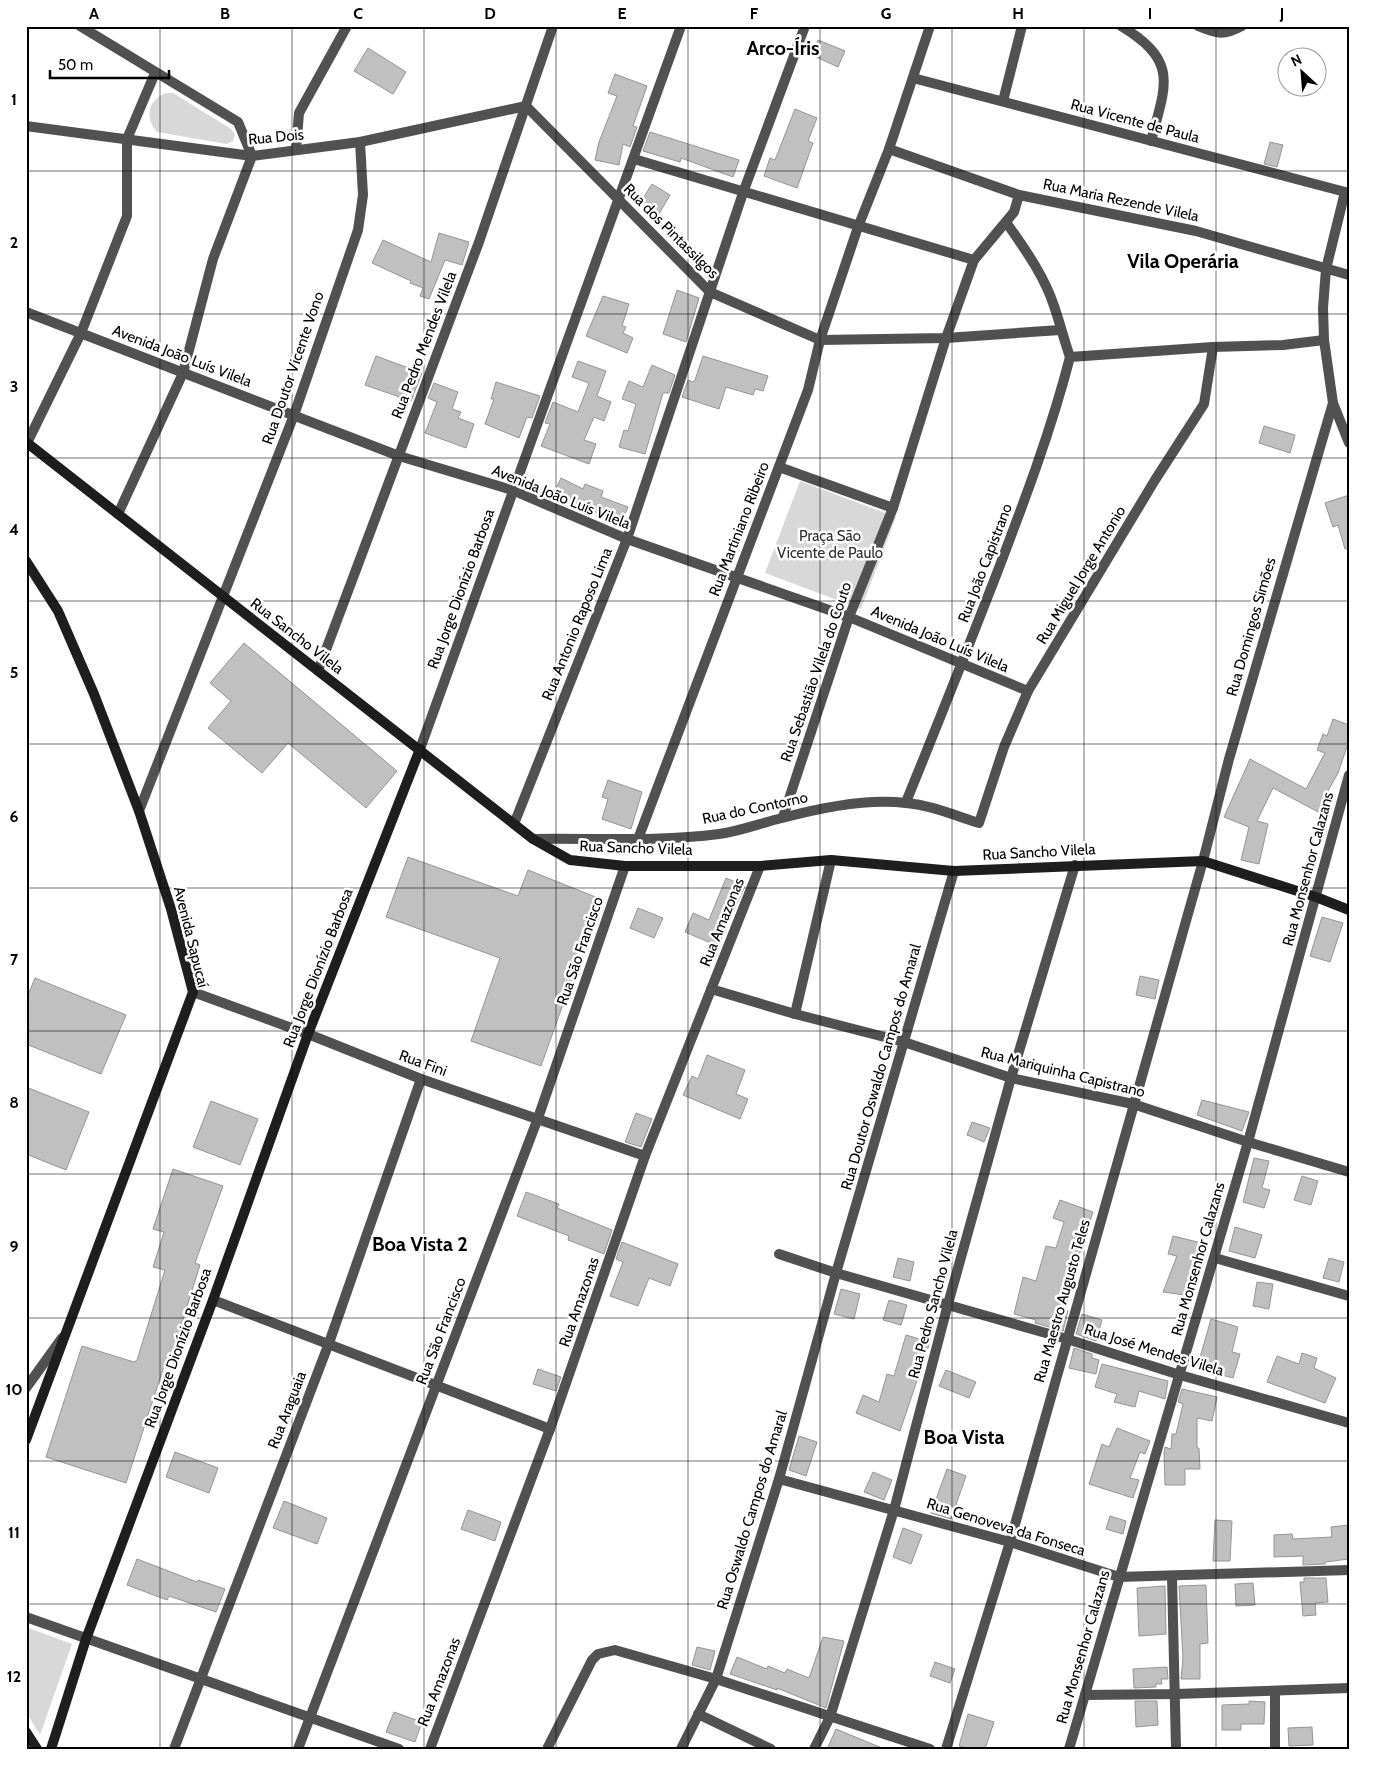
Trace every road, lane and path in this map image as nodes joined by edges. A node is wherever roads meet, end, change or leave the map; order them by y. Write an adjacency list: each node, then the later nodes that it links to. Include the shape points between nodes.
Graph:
1 (80, 26): 11 (street)
2 (552, 26): 14 (street, Rua Pedro Mendes Vilela)
3 (681, 26): 22 (street, Rua Jorge Dionízio Barbosa)
4 (805, 26): 23 (street, Rua Antonio Raposo Lima)
5 (930, 26): 12 (street, Rua Martiniano Ribeiro)
6 (1121, 26): 17 (street, via 1156,52 1163,69 1165,88)
7 (1198, 26): 8 (street, via 1228,34)
8 (1242, 26)
9 (1021, 27): 13 (street)
10 (342, 28): 20 (street, via 298,112)
11 (155, 73): 16 (street); 21 (street, via 238,122)
12 (913, 78): 13 (street, Rua Vicente de Paula); 19 (street, Rua Martiniano Ribeiro)
13 (1003, 102): 17 (street, Rua Vicente de Paula)
14 (526, 106): 18 (street, Rua Dois); 26 (street, Rua dos Pintassilgos); 46 (street, Rua Pedro Mendes Vilela, via 479,242)
15 (26, 126): 16 (street, Rua Dois)
16 (127, 138): 21 (street, Rua Dois); 35 (street, via 127,216)
17 (1151, 141): 24 (street, Rua Vicente de Paula)
18 (360, 142): 20 (street, Rua Dois); 43 (street, Rua Doutor Vicente Vono, via 363,195 358,230)
19 (889, 149): 25 (street, Rua Maria Rezende Vilela); 28 (street, Rua Martiniano Ribeiro)
20 (296, 150): 21 (street, Rua Dois)
21 (252, 156): 41 (street, via 213,259)
22 (634, 159): 23 (street); 26 (street, Rua Jorge Dionízio Barbosa)
23 (744, 190): 28 (street); 32 (street, Rua Antonio Raposo Lima)
24 (1347, 192): 30 (street)
25 (1019, 195): 27 (street, via 1014,212); 30 (street, Rua Maria Rezende Vilela, via 1196,230)
26 (619, 200): 32 (street, Rua dos Pintassilgos); 48 (street, Rua Jorge Dionízio Barbosa)
27 (1006, 222): 29 (street); 34 (street, via 1044,282)
28 (858, 227): 29 (street); 37 (street, Rua Martiniano Ribeiro)
29 (974, 260): 36 (street, Rua Sebastião Vilela do Couto)
30 (1326, 269): 31 (street, Rua Maria Rezende Vilela); 38 (street)
31 (1349, 276)
32 (710, 292): 37 (street, Rua dos Pintassilgos); 51 (street, Rua Antonio Raposo Lima)
33 (26, 312): 35 (street, Avenida João Luís Vilela)
34 (1060, 330): 36 (street, Rua dos Pintassilgos); 40 (street)
35 (81, 333): 41 (street, Avenida João Luís Vilela); 44 (street)
36 (946, 338): 37 (street, Rua dos Pintassilgos); 49 (street, Rua Sebastião Vilela do Couto)
37 (820, 340): 47 (street, Rua Martiniano Ribeiro, via 808,390)
38 (1324, 340): 39 (street); 42 (street)
39 (1213, 347): 40 (street); 58 (street, Rua Miguel Jorge Antonio, via 1204,404)
40 (1070, 357): 56 (street, Rua João Capistrano, via 1028,494)
41 (183, 373): 43 (street, Avenida João Luís Vilela); 50 (street)
42 (1333, 402): 45 (street); 69 (street, Rua Domingos Simões, via 1229,759)
43 (294, 415): 46 (street, Avenida João Luís Vilela); 54 (street, Rua Doutor Vicente Vono)
44 (27, 443): 50 (main road, Rua Sancho Vilela)
45 (1349, 443)
46 (398, 456): 48 (street, Avenida João Luís Vilela); 57 (street, Rua Pedro Mendes Vilela)
47 (779, 466): 49 (street); 53 (street, Rua Martiniano Ribeiro)
48 (512, 490): 51 (street, Avenida João Luís Vilela); 59 (street, Rua Jorge Dionízio Barbosa)
49 (893, 508): 55 (street, Rua Sebastião Vilela do Couto)
50 (118, 514): 54 (main road, Rua Sancho Vilela)
51 (627, 539): 53 (street, Avenida João Luís Vilela); 65 (street, Rua Antonio Raposo Lima)
52 (26, 561): 62 (main road, Avenida Sapucaí, via 58,611)
53 (736, 578): 55 (street, Avenida João Luís Vilela); 67 (street, Rua Martiniano Ribeiro)
54 (223, 597): 57 (main road, Rua Sancho Vilela); 62 (street, Rua Doutor Vicente Vono)
55 (849, 617): 56 (street, Avenida João Luís Vilela); 63 (street, Rua Sebastião Vilela do Couto)
56 (963, 664): 58 (street, Avenida João Luís Vilela); 61 (street, Rua João Capistrano)
57 (318, 671): 59 (main road, Rua Sancho Vilela)
58 (1028, 691): 64 (street, Rua Miguel Jorge Antonio, via 1004,746)
59 (420, 749): 65 (main road, Rua Sancho Vilela); 79 (main road, Rua Jorge Dionízio Barbosa)
60 (1349, 776): 74 (street, Rua Monsenhor Calazans)
61 (906, 802): 63 (street, Rua do Contorno, via 838,806); 64 (street, Rua do Contorno)
62 (139, 811): 77 (main road, Avenida Sapucaí, via 171,909)
63 (783, 817): 67 (street, Rua do Contorno, via 720,834)
64 (979, 823)
65 (514, 824): 66 (main road, Rua Sancho Vilela)
66 (533, 838): 67 (street, Rua do Contorno); 71 (main road, Rua Sancho Vilela, via 570,860)
67 (638, 839)
68 (831, 860): 72 (main road, Rua Sancho Vilela); 73 (main road, Rua Sancho Vilela); 78 (street)
69 (1203, 861): 70 (main road, Rua Sancho Vilela); 74 (main road, Rua Sancho Vilela); 83 (street, Rua Maestro Augusto Teles)
70 (1075, 865): 73 (main road, Rua Sancho Vilela); 81 (street, Rua Pedro Sancho Vilela)
71 (625, 866): 72 (main road, Rua Sancho Vilela); 84 (street, Rua São Francisco)
72 (760, 866): 76 (street, Rua Amazonas)
73 (954, 871): 80 (street, Rua Doutor Oswaldo Campos do Amaral)
74 (1316, 897): 75 (main road, Rua Sancho Vilela); 85 (street, Rua Monsenhor Calazans)
75 (1349, 910)
76 (711, 989): 78 (street, Rua Mariquinha Capistrano); 86 (street, Rua Amazonas)
77 (193, 992): 79 (street, Rua Fini); 94 (main road, Avenida Sapucaí)
78 (795, 1014): 80 (street, Rua Mariquinha Capistrano)
79 (308, 1034): 82 (street, Rua Fini); 92 (main road, Rua Jorge Dionízio Barbosa)
80 (904, 1042): 81 (street, Rua Mariquinha Capistrano); 90 (street, Rua Doutor Oswaldo Campos do Amaral)
81 (1011, 1078): 83 (street, Rua Mariquinha Capistrano); 93 (street, Rua Pedro Sancho Vilela)
82 (421, 1079): 84 (street, Rua Fini); 96 (street, Rua Araguaia)
83 (1133, 1104): 85 (street, Rua Mariquinha Capistrano); 95 (street, Rua Maestro Augusto Teles)
84 (538, 1118): 86 (street, Rua Fini); 98 (street, Rua São Francisco)
85 (1248, 1142): 87 (street, Rua Mariquinha Capistrano); 89 (street, Rua Monsenhor Calazans)
86 (645, 1156): 101 (street, Rua Amazonas)
87 (1349, 1172)
88 (779, 1254): 90 (street, Rua José Mendes Vilela)
89 (1214, 1258): 91 (street); 97 (street, Rua Monsenhor Calazans)
90 (836, 1273): 93 (street, Rua José Mendes Vilela); 103 (street, Rua Oswaldo Campos do Amaral)
91 (1349, 1296)
92 (213, 1300): 96 (street); 110 (main road, Rua Jorge Dionízio Barbosa)
93 (948, 1304): 95 (street, Rua José Mendes Vilela); 104 (street, Rua Pedro Sancho Vilela)
94 (69, 1330): 99 (street); 102 (main road, Avenida Sapucaí)
95 (1067, 1339): 97 (street, Rua José Mendes Vilela); 105 (street, Rua Maestro Augusto Teles)
96 (329, 1343): 98 (street); 111 (street, Rua Araguaia)
97 (1180, 1375): 100 (street, Rua José Mendes Vilela); 107 (street, Rua Monsenhor Calazans)
98 (436, 1386): 101 (street); 118 (street, Rua São Francisco)
99 (26, 1388)
100 (1349, 1423)
101 (550, 1429): 126 (street, Rua Amazonas)
102 (26, 1440)
103 (779, 1479): 104 (street, Rua Genoveva da Fonseca); 112 (street, Rua Oswaldo Campos do Amaral)
104 (894, 1510): 105 (street, Rua Genoveva da Fonseca); 119 (street, Rua Pedro Sancho Vilela)
105 (1010, 1542): 107 (street, Rua Genoveva da Fonseca); 132 (street, Rua Maestro Augusto Teles)
106 (1349, 1570): 108 (street, Rua Genoveva da Fonseca)
107 (1119, 1577): 108 (street, Rua Genoveva da Fonseca); 115 (street, Rua Monsenhor Calazans)
108 (1172, 1577): 116 (street)
109 (26, 1617): 110 (street)
110 (86, 1639): 111 (street); 122 (main road, Rua Jorge Dionízio Barbosa)
111 (200, 1678): 118 (street); 123 (street, Rua Araguaia)
112 (716, 1679): 117 (street, Rua Oswaldo Campos do Amaral); 119 (street); 127 (street, via 606,1650 592,1660)
113 (1349, 1688): 114 (street)
114 (1276, 1691): 116 (street); 135 (street)
115 (1085, 1694): 116 (street); 133 (street, Rua Monsenhor Calazans)
116 (1176, 1694): 134 (street)
117 (698, 1714): 128 (street, Rua Oswaldo Campos do Amaral); 129 (street)
118 (310, 1716): 124 (street, Rua São Francisco); 125 (street)
119 (830, 1717): 130 (street, Rua Pedro Sancho Vilela); 131 (street)
120 (26, 1732): 121 (main road)
121 (37, 1749)
122 (51, 1749)
123 (174, 1749)
124 (298, 1749)
125 (399, 1749)
126 (430, 1749)
127 (547, 1749)
128 (681, 1749)
129 (771, 1749)
130 (814, 1749)
131 (930, 1749)
132 (946, 1749)
133 (1069, 1749)
134 (1176, 1749)
135 (1275, 1749)

